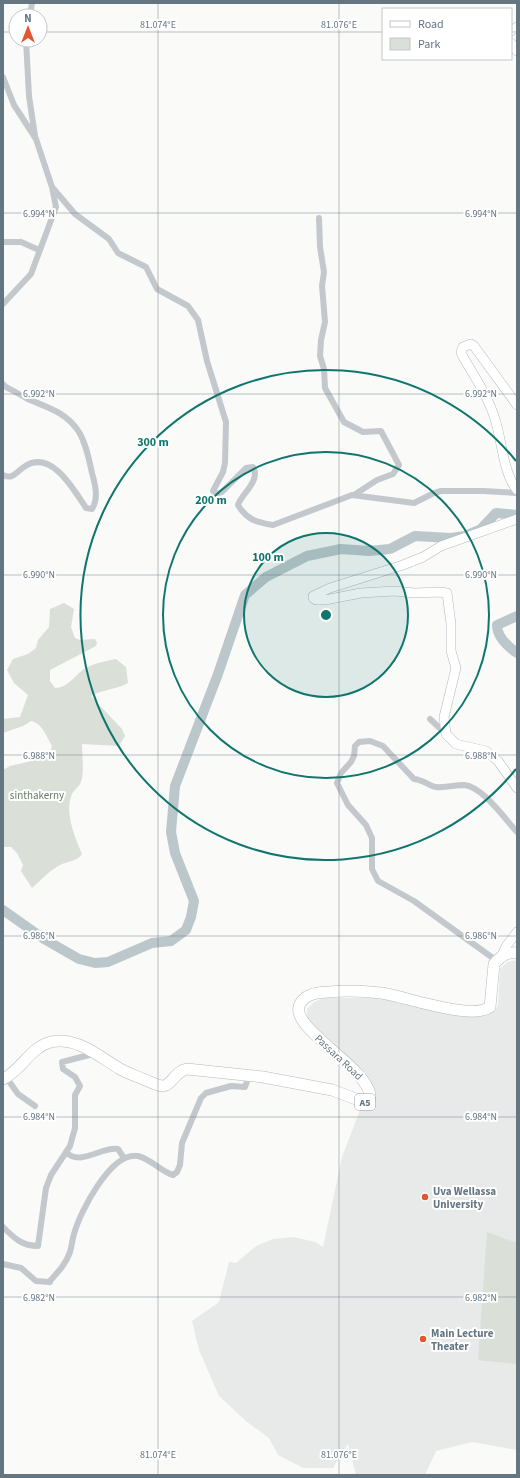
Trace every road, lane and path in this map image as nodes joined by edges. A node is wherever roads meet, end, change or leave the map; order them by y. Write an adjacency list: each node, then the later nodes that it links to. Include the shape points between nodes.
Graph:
1 (27, 48): 3 (street)
2 (3, 77): 3 (street, via 14,105)
3 (36, 139): 4 (street)
4 (52, 187): 7 (street, via 56,207); 14 (street, via 75,214 109,239 118,253 146,267 157,289 188,306 198,320 207,361 226,422 225,463 214,493 222,492 246,468 253,467 256,471 255,477 238,505 244,516 273,526)
5 (319, 218): 14 (street, via 325,322 320,356 325,388 344,422 363,432 381,431 399,465 393,474)
6 (3, 242): 7 (street, via 21,242)
7 (39, 250): 8 (street, via 31,274)
8 (3, 304)
9 (3, 384): 11 (street, via 30,400 57,410 79,432 94,477 96,503 92,509 86,508 62,473 49,465 37,462 14,476)
10 (517, 405): 12 (street, via 474,346 471,344 463,347 462,355 489,402 510,479)
11 (3, 475)
12 (517, 490)
13 (517, 494): 14 (street, via 483,490 441,491 414,503)
14 (352, 495)
15 (516, 520): 17 (street, via 441,546 403,565 330,588 313,596 316,600 394,591 447,593 451,651 456,668 444,717)
16 (430, 719): 17 (street)
17 (446, 734): 18 (street, via 456,744 486,751 498,761)
18 (517, 788)
19 (517, 832): 22 (street, via 475,788 465,785 435,788 423,780 414,779 383,746 370,741 359,742 355,746 354,756 337,782 348,805 366,825 372,838 372,869 378,880 414,901)
20 (517, 932): 22 (street)
21 (517, 953): 22 (highway, via 507,953)
22 (499, 959): 24 (highway, Passara Road / A5, via 493,970 492,1004 490,1008 482,1011 442,1007 383,993 361,991 323,992 303,999 299,1006 300,1016 307,1027 349,1064 366,1083 370,1096 365,1102 332,1090)
23 (91, 1051): 24 (highway, Passara Road / A5, via 122,1070 157,1085 168,1084 177,1073 187,1069); 25 (highway, Passara Road / A5, via 71,1042 52,1042 38,1048); 27 (street, via 84,1057 62,1062 63,1069 75,1077 80,1086 75,1094 75,1128)
24 (249, 1076): 28 (street, via 245,1087 231,1086 206,1094 195,1109 182,1143 180,1165 173,1175 138,1156)
25 (5, 1078): 26 (street, via 18,1094)
26 (35, 1106)
27 (66, 1152): 28 (street, via 76,1157 111,1148 118,1149); 29 (street, via 46,1188 38,1246 28,1246 19,1242)
28 (124, 1158): 30 (street, via 110,1168 86,1206 65,1263 49,1282 36,1281 21,1268)
29 (3, 1227)
30 (3, 1264)

